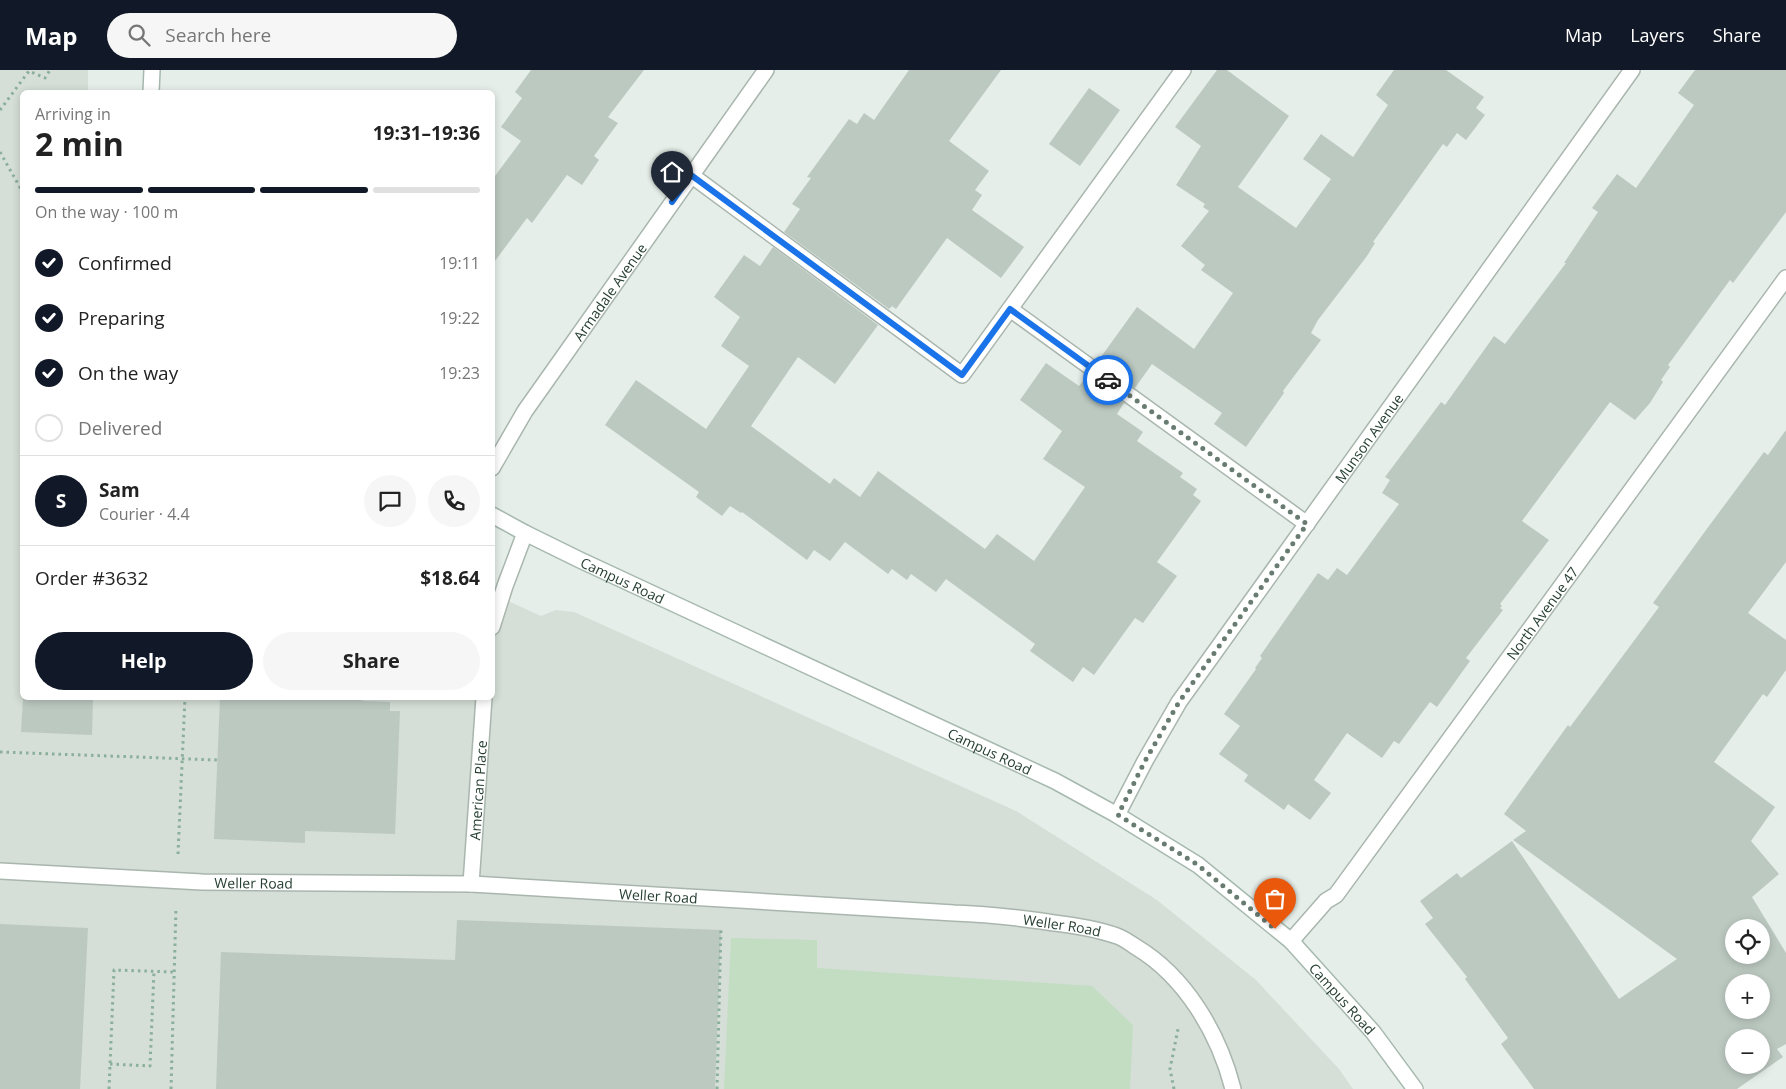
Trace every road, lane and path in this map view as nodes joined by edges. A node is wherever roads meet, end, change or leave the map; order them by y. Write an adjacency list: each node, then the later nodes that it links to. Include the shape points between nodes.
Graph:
1 (50, 70): 7 (path, via 45,78 29,71)
2 (152, 70): 6 (street)
3 (766, 70): 9 (street, Armadale Avenue)
4 (1183, 70): 12 (street)
5 (1632, 70): 15 (street, Munson Avenue)
6 (151, 90)
7 (0, 110)
8 (0, 152): 10 (path)
9 (691, 175): 12 (street, via 962,375); 13 (street, Armadale Avenue, via 525,411)
10 (20, 187)
11 (1786, 278): 29 (street, North Avenue 47, via 1336,895 1326,901)
12 (1010, 309): 15 (street)
13 (495, 463)
14 (495, 517): 16 (street, Campus Road)
15 (1307, 524): 23 (street, Munson Avenue, via 1179,702)
16 (525, 533): 17 (street); 23 (street, Campus Road, via 1055,781)
17 (495, 618)
18 (186, 700): 21 (path)
19 (484, 700): 26 (street, American Place)
20 (0, 752): 21 (path)
21 (183, 759): 22 (path); 24 (path)
22 (218, 760)
23 (1118, 815): 29 (street, Campus Road, via 1198,865)
24 (178, 856)
25 (0, 871): 26 (street, Weller Road, via 202,882)
26 (471, 884): 27 (street, Weller Road)
27 (722, 899): 32 (street, Weller Road, via 988,914 1081,926 1118,936 1149,954 1177,980); 36 (path)
28 (176, 904): 31 (path)
29 (1290, 941): 39 (street, Campus Road, via 1373,1032)
30 (154, 971): 31 (path); 33 (path, via 114,970); 33 (path, via 150,1066)
31 (174, 972): 35 (path)
32 (1193, 1003): 37 (path, via 1180,1022 1170,1069); 38 (street, Weller Road, via 1212,1032)
33 (110, 1064): 34 (path)
34 (109, 1089)
35 (171, 1089)
36 (717, 1089)
37 (1174, 1089)
38 (1233, 1089)
39 (1415, 1089)

